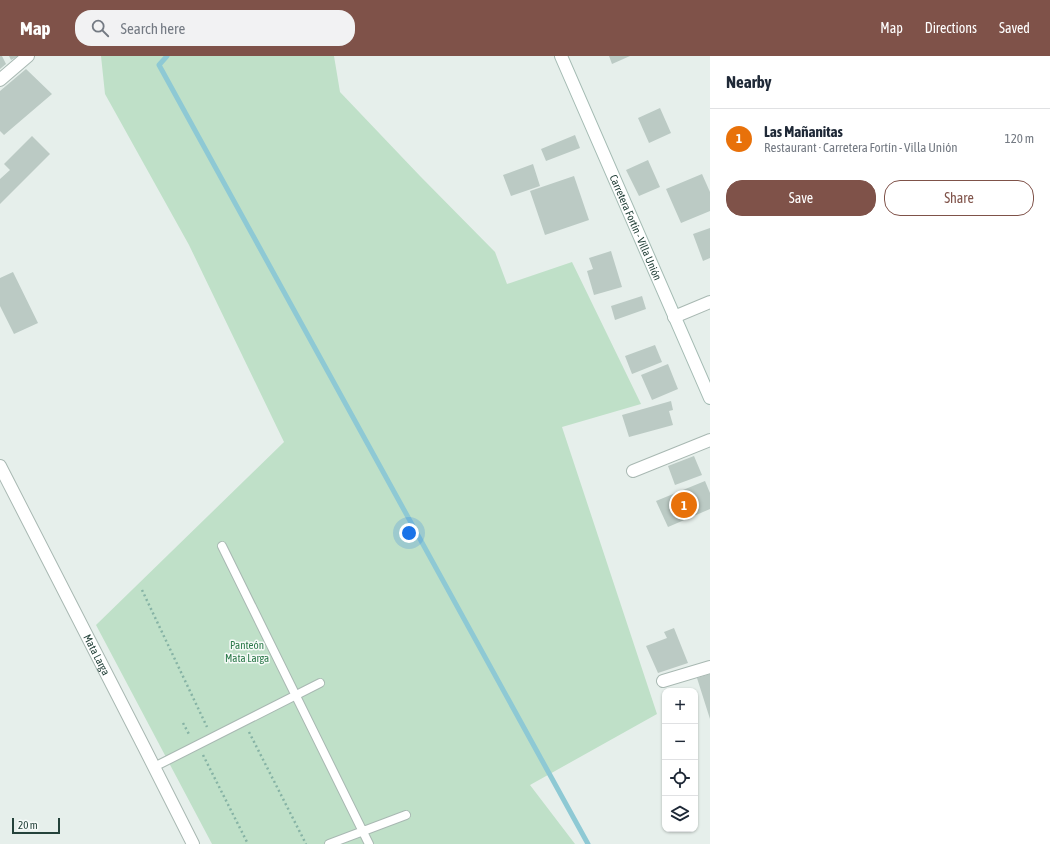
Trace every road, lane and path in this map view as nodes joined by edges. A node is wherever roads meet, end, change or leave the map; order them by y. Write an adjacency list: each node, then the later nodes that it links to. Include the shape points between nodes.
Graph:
1 (28, 56): 3 (street)
2 (562, 56): 5 (street, Carretera Fortín - Villa Unión)
3 (0, 80)
4 (710, 302): 5 (street)
5 (674, 317): 6 (street, Carretera Fortín - Villa Unión)
6 (710, 398)
7 (710, 440): 9 (street)
8 (0, 466): 19 (street, Mata Larga)
9 (633, 471)
10 (222, 546): 15 (lane)
11 (142, 590): 17 (path)
12 (710, 667): 13 (street)
13 (663, 681)
14 (320, 683): 15 (lane)
15 (296, 695): 16 (lane); 21 (lane)
16 (244, 722): 17 (lane); 24 (path)
17 (212, 738): 18 (lane)
18 (198, 745): 19 (lane); 23 (path)
19 (154, 767): 22 (street, Mata Larga)
20 (406, 815): 21 (lane)
21 (363, 831): 25 (lane); 26 (lane)
22 (192, 844)
23 (248, 844)
24 (306, 844)
25 (329, 844)
26 (369, 844)

